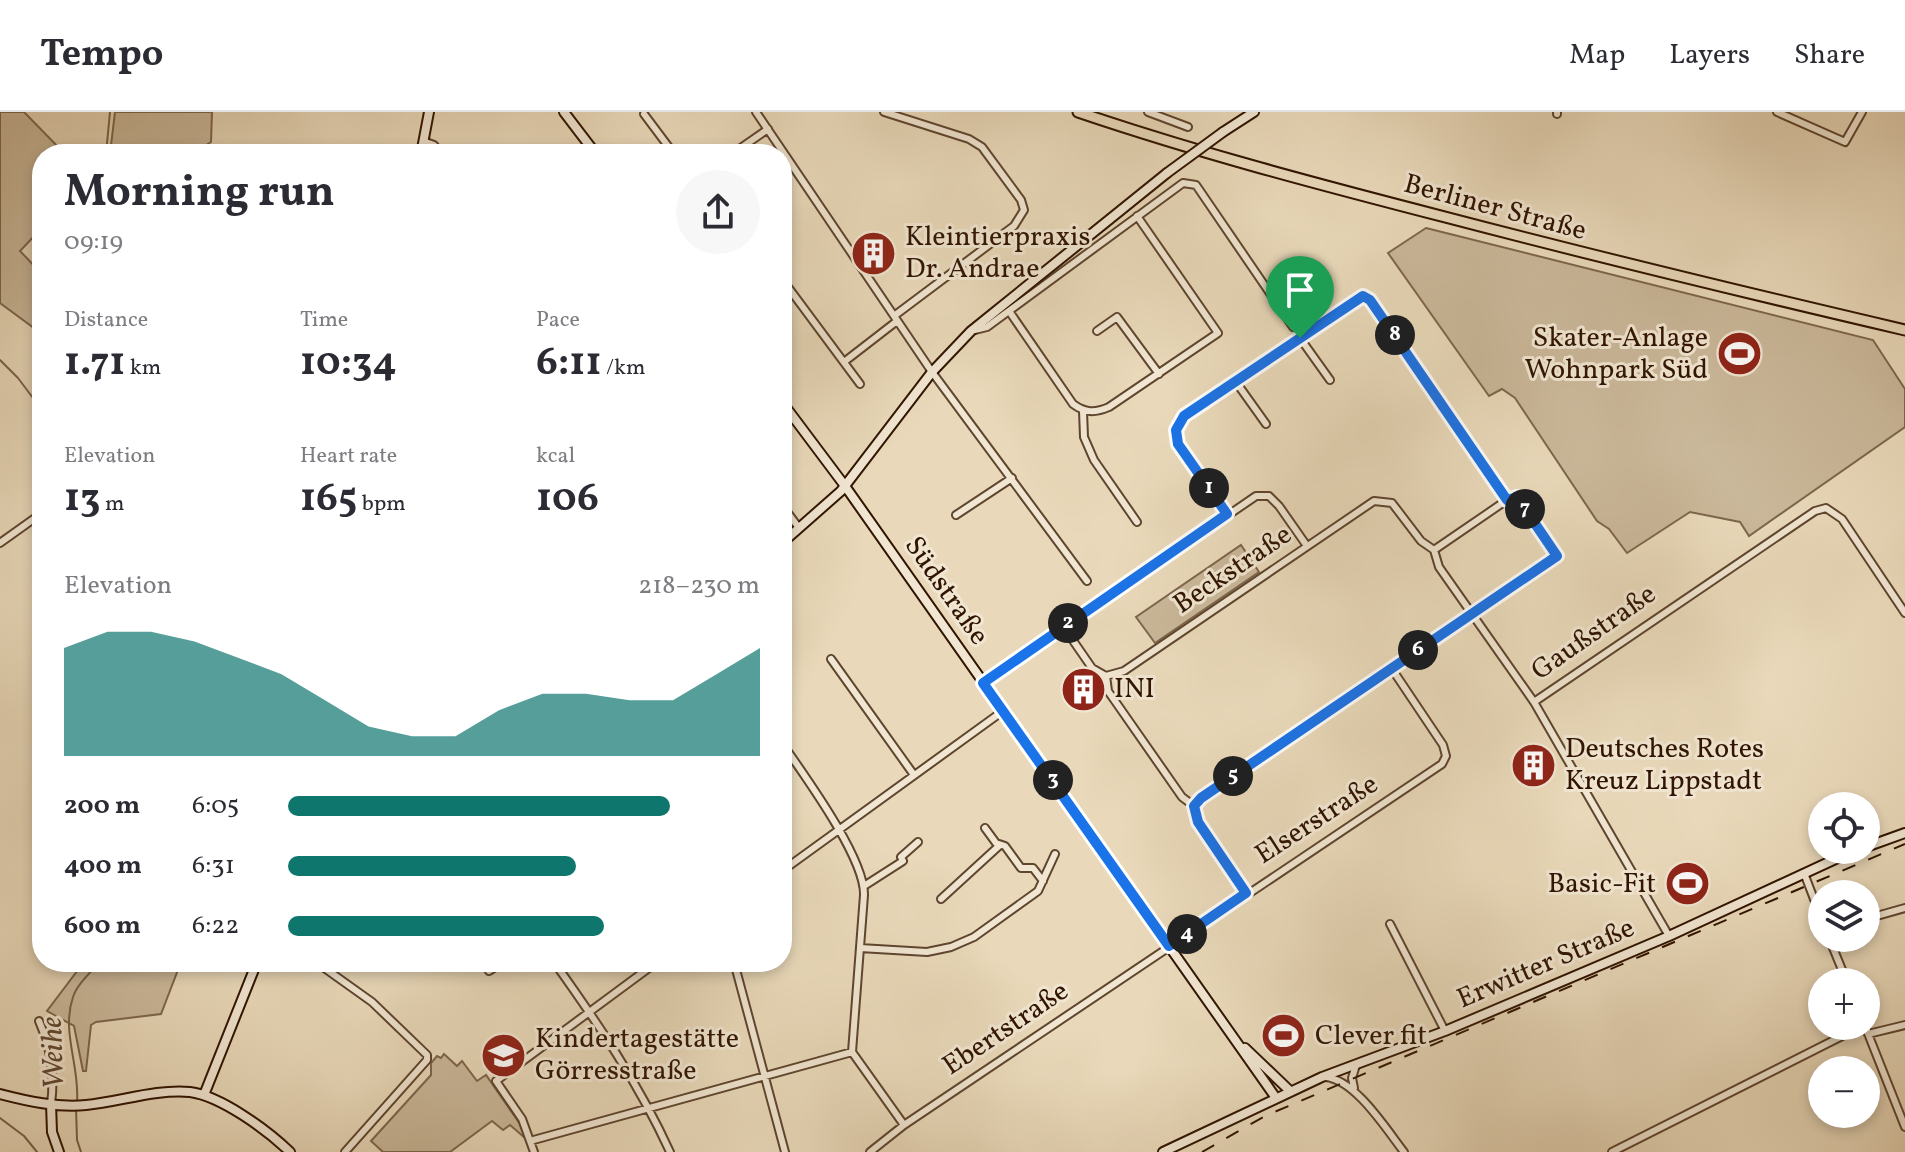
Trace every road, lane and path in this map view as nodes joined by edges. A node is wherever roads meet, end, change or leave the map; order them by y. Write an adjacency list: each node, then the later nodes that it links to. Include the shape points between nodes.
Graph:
1 (429, 112): 13 (main road)
2 (564, 112): 16 (main road)
3 (756, 112): 12 (street)
4 (884, 112): 24 (street, via 982,147 1024,210 1014,226)
5 (1078, 112): 26 (main road, Berliner Straße, via 1300,180 1673,277)
6 (1148, 112): 11 (street)
7 (1777, 112): 8 (street, via 1845,142)
8 (1862, 112)
9 (1251, 113): 27 (main road, bridge, via 1167,173)
10 (644, 114): 17 (street)
11 (1188, 127)
12 (768, 129): 18 (street); 19 (street)
13 (423, 141): 14 (main road); 15 (street)
14 (423, 144)
15 (431, 144)
16 (588, 144)
17 (666, 144)
18 (746, 144)
19 (778, 144)
20 (792, 164): 24 (street)
21 (1137, 216): 23 (street); 25 (street, via 1183,183 1196,185); 32 (street, via 1218,333)
22 (792, 292): 30 (street)
23 (1009, 311): 27 (street); 36 (street)
24 (896, 318): 30 (street); 31 (street)
25 (1293, 327)
26 (1905, 330)
27 (971, 331): 31 (main road)
28 (1097, 331): 32 (street, via 1117,317)
29 (1300, 338): 33 (street); 34 (street); 41 (street, via 1363,296 1370,300)
30 (844, 362): 35 (street)
31 (932, 372): 39 (street); 40 (main road)
32 (1159, 374): 36 (street, via 1109,407)
33 (1330, 380)
34 (1236, 382): 38 (street); 42 (street, via 1184,416 1176,430 1178,444)
35 (860, 384)
36 (1083, 411): 46 (street, via 1084,437 1094,460)
37 (792, 415): 40 (main road, Südstraße)
38 (1266, 424)
39 (1012, 478): 43 (street); 52 (street)
40 (845, 486): 47 (main road); 59 (main road, Südstraße)
41 (1507, 500): 51 (street); 54 (street, via 1517,497 1557,556)
42 (1227, 514): 50 (street, via 1256,496 1269,496); 55 (street)
43 (956, 515)
44 (792, 519): 47 (street)
45 (32, 520): 49 (street)
46 (1137, 522)
47 (799, 528): 48 (main road)
48 (792, 534)
49 (0, 543)
50 (1307, 546): 51 (street, Beckstraße, via 1374,501 1385,500); 58 (street, Beckstraße, via 1124,671)
51 (1434, 550): 54 (street, via 1439,567)
52 (1087, 581)
53 (1905, 613): 60 (street, Gaußstraße, via 1842,519 1826,508)
54 (1471, 614): 57 (street); 60 (street)
55 (1063, 626): 58 (street, via 1092,668); 59 (street)
56 (831, 659): 63 (street)
57 (1392, 669): 64 (street); 78 (street, Elserstraße, via 1443,745 1442,764)
58 (1106, 676): 64 (street, via 1108,691 1126,718)
59 (983, 683): 61 (main road, Südstraße)
60 (1534, 702): 83 (street, Gaußstraße)
61 (1003, 711): 63 (street); 84 (main road, Südstraße)
62 (792, 759): 66 (street)
63 (914, 775): 66 (street)
64 (1194, 806): 78 (street, via 1198,822)
65 (985, 828): 70 (street)
66 (838, 831): 72 (street); 77 (street)
67 (1905, 833): 69 (main road)
68 (918, 842): 77 (street, via 901,857 903,861)
69 (1880, 842)
70 (1001, 844): 75 (street, via 1021,868 1033,868); 79 (street)
71 (1055, 854): 75 (street)
72 (792, 864)
73 (1824, 864): 74 (main road, Erwitter Straße)
74 (1804, 873): 76 (street); 83 (main road, Erwitter Straße)
75 (1043, 881): 85 (street, via 1029,899 951,947 927,952)
76 (1808, 883)
77 (864, 886): 85 (street)
78 (1246, 893): 84 (street, Elserstraße)
79 (941, 899)
80 (1905, 908): 81 (street)
81 (1880, 915)
82 (1390, 924): 94 (street)
83 (1669, 936): 94 (main road, Erwitter Straße)
84 (1169, 946): 98 (main road, Südstraße); 110 (street, Ebertstraße)
85 (860, 948): 99 (street)
86 (253, 972): 106 (main road)
87 (330, 972): 115 (street, via 425,1050 427,1060)
88 (561, 972): 91 (street)
89 (643, 972): 91 (street)
90 (737, 972): 101 (street)
91 (589, 1012): 109 (street); 112 (street, via 496,1081)
92 (39, 1021): 108 (street, via 53,1069)
93 (1905, 1025): 95 (street)
94 (1445, 1031): 100 (main road, Erwitter Straße)
95 (1880, 1031)
96 (1836, 1040): 122 (street)
97 (1870, 1040): 111 (street)
98 (1238, 1042): 103 (main road, Südstraße); 107 (main road, Südstraße)
99 (852, 1052): 101 (street); 110 (street)
100 (1357, 1063): 102 (main road, Erwitter Straße); 104 (street)
101 (765, 1075): 109 (street); 118 (street)
102 (1322, 1077): 103 (main road, Erwitter Straße); 104 (street, via 1340,1080)
103 (1290, 1091): 107 (main road, Erwitter Straße)
104 (1355, 1092): 121 (street)
105 (0, 1094): 108 (main road)
106 (204, 1095): 108 (main road, via 167,1093 87,1105); 114 (main road)
107 (1276, 1098): 120 (main road, Erwitter Straße)
108 (51, 1104): 113 (main road)
109 (650, 1107): 112 (street); 117 (street)
110 (904, 1125): 119 (street, Ebertstraße)
111 (1905, 1127)
112 (530, 1141): 116 (street)
113 (59, 1152)
114 (290, 1152)
115 (345, 1152)
116 (534, 1152)
117 (670, 1152)
118 (785, 1152)
119 (870, 1152)
120 (1163, 1152)
121 (1404, 1152)
122 (1612, 1152)

